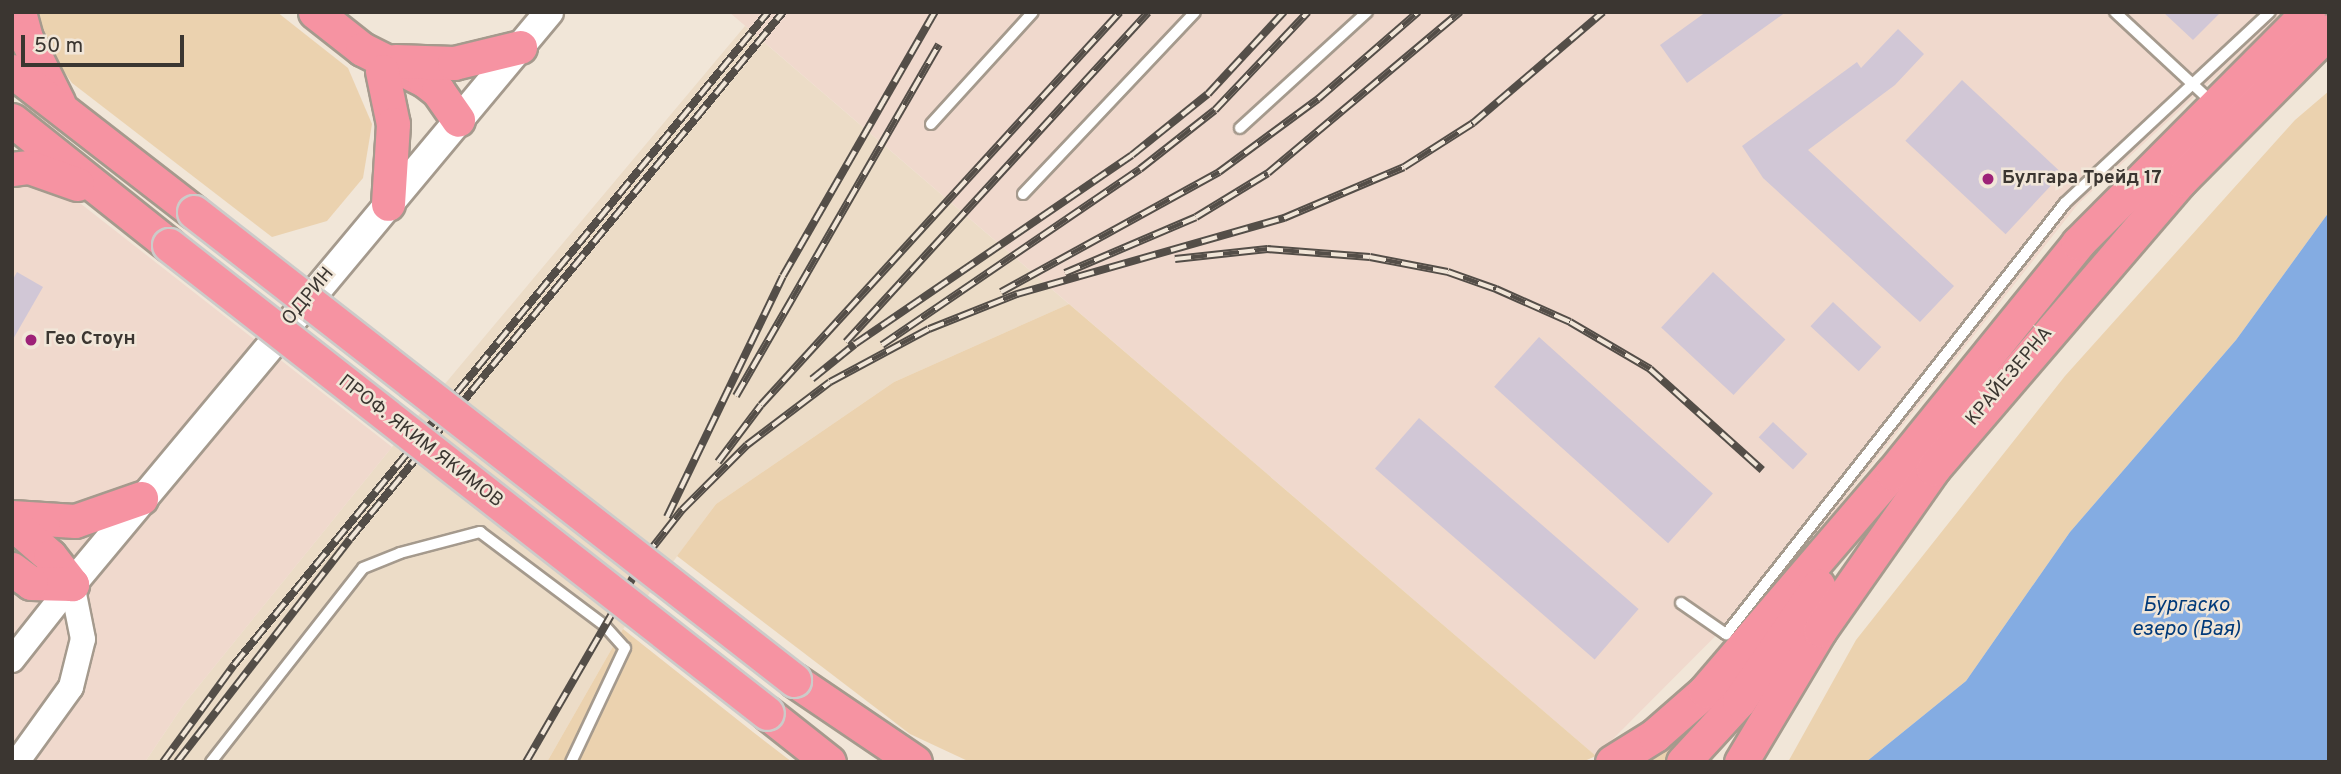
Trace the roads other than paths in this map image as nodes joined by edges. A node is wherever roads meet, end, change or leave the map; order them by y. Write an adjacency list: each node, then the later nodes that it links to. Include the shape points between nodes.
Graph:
1 (19, 12): 15 (highway, via 26,38)
2 (315, 12): 12 (highway)
3 (549, 12): 11 (main road, ОДРИН)
4 (1033, 12): 18 (lane)
5 (1195, 12): 21 (lane)
6 (1367, 12): 19 (lane)
7 (2115, 12): 14 (lane)
8 (2270, 12): 14 (lane)
9 (2308, 12): 14 (highway)
10 (2329, 31): 41 (highway, КРАЙЕЗЕРНА, via 2180,180 1933,469 1820,630)
11 (520, 47): 12 (highway, via 454,63); 17 (main road, ОДРИН)
12 (376, 60): 17 (highway, via 419,107); 22 (highway, via 393,124)
13 (12, 71): 15 (highway)
14 (2203, 94): 24 (highway); 30 (lane, via 2065,203 1726,634)
15 (62, 110): 32 (highway, bridge)
16 (12, 120): 23 (highway, ПРОФ. ЯКИМ ЯКИМОВ)
17 (458, 120): 22 (main road, ОДРИН)
18 (931, 124)
19 (1240, 128)
20 (12, 169): 23 (highway, via 29,167 64,178)
21 (1023, 194)
22 (388, 204): 25 (main road, ОДРИН)
23 (124, 209): 36 (highway, ПРОФ. ЯКИМ ЯКИМОВ, bridge)
24 (1892, 473): 39 (highway, via 1705,691 1655,735); 40 (highway, via 1775,652)
25 (141, 498): 26 (highway, via 75,521); 29 (main road, ОДРИН)
26 (12, 517)
27 (12, 523): 29 (highway, via 50,556)
28 (12, 569): 29 (highway, via 31,583)
29 (72, 584): 31 (street, ОДРИН); 33 (street, via 83,639 71,687)
30 (1681, 603)
31 (12, 660)
32 (794, 680): 37 (highway); 38 (highway)
33 (16, 762)
34 (211, 762): 35 (lane, via 363,568 480,533 604,625 625,648)
35 (571, 762)
36 (829, 762)
37 (892, 762)
38 (915, 762)
39 (1612, 762)
40 (1683, 762)
41 (1741, 762)

